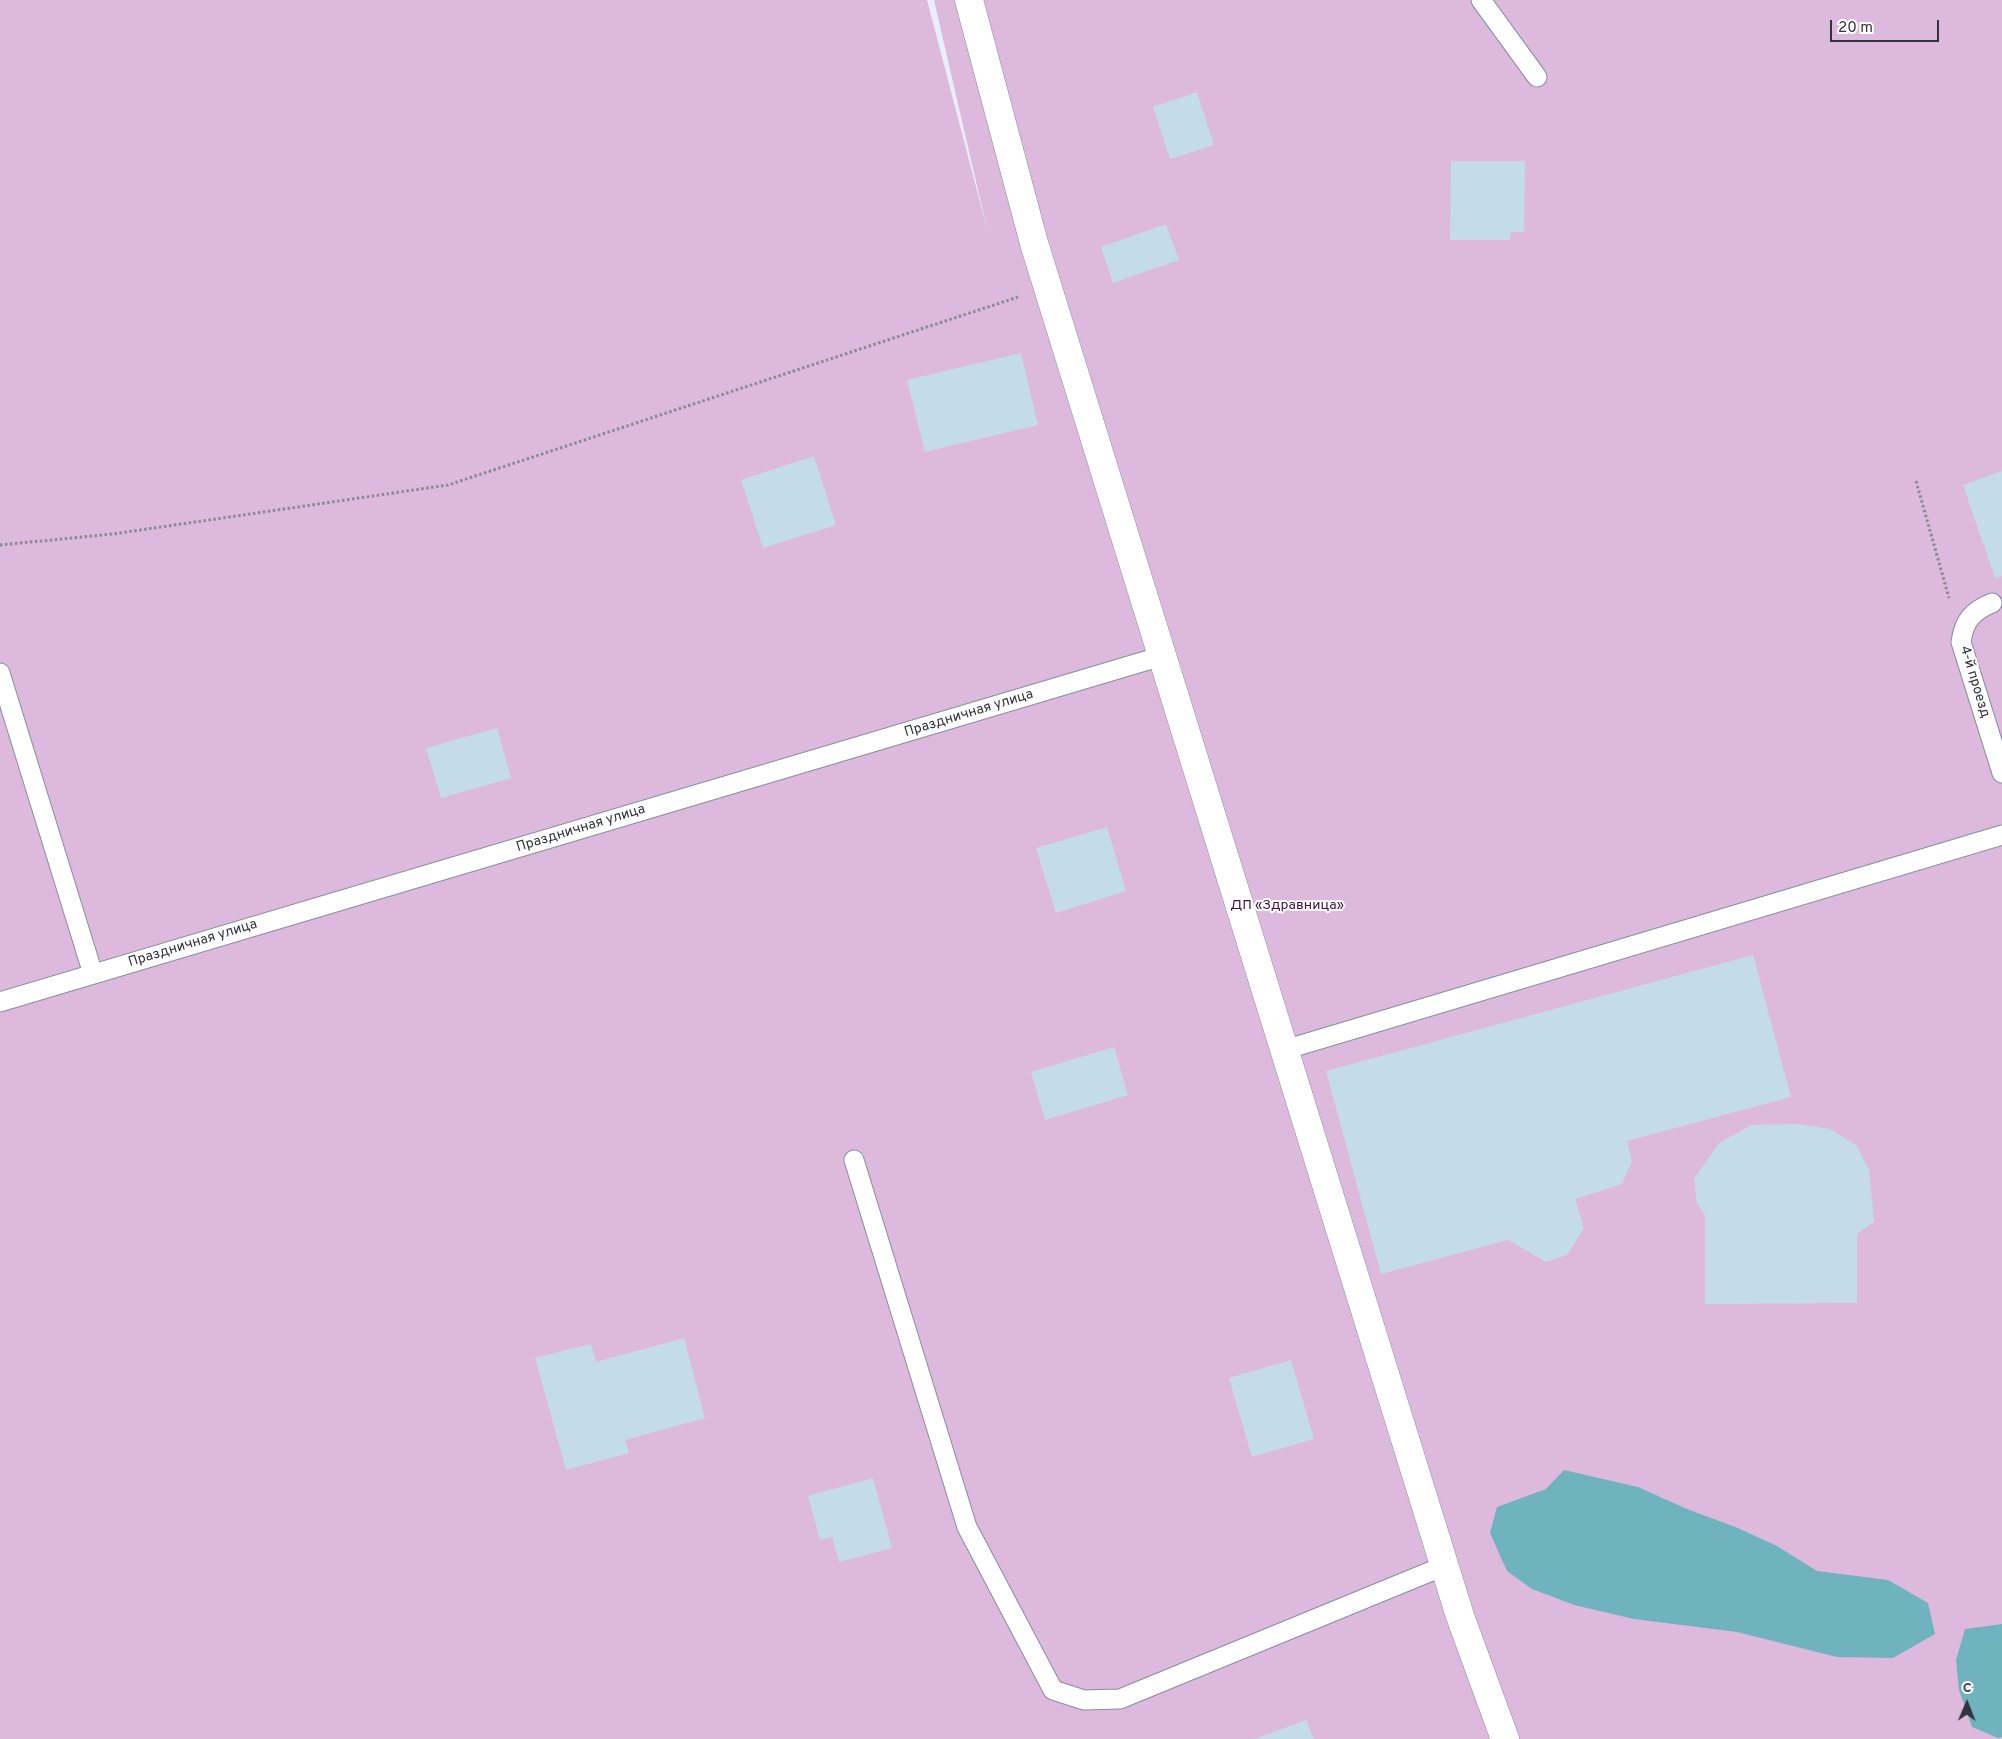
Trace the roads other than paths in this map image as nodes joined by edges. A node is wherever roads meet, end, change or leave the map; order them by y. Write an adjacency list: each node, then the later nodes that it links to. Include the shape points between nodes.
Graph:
1 (969, 0): 5 (street, via 1048,288)
2 (1481, 0): 3 (lane)
3 (1536, 77)
4 (1992, 603): 7 (lane, 4-й проезд, via 1981,608 1964,624 1961,642)
5 (1162, 656): 9 (lane, Праздничная улица); 11 (street)
6 (0, 672): 9 (lane)
7 (2002, 773)
8 (2002, 835): 11 (lane)
9 (93, 974): 10 (lane, Праздничная улица)
10 (0, 1002)
11 (1284, 1050): 13 (street)
12 (854, 1160): 13 (lane, via 967,1528 1053,1690 1084,1700 1120,1699)
13 (1444, 1566): 14 (street)
14 (1505, 1739)

